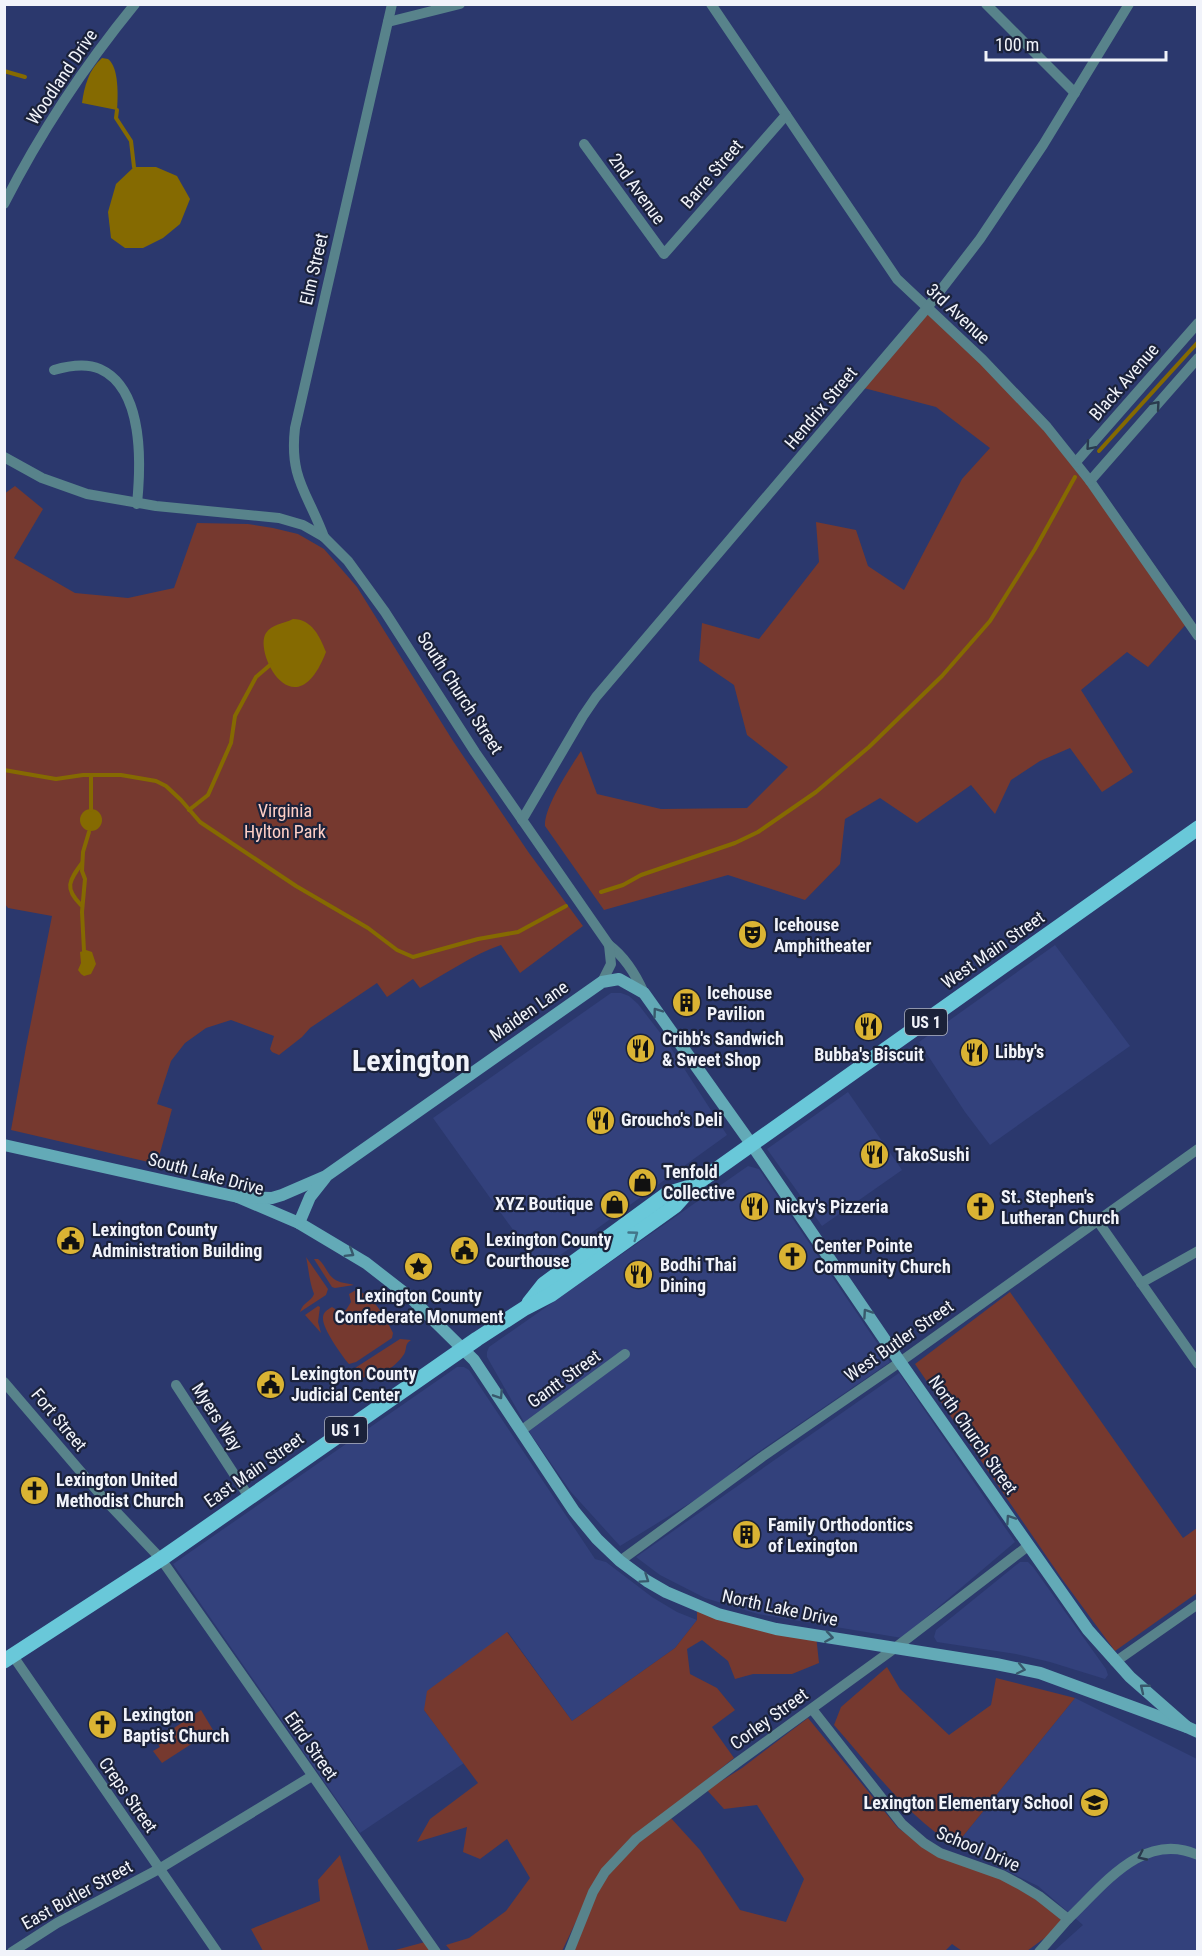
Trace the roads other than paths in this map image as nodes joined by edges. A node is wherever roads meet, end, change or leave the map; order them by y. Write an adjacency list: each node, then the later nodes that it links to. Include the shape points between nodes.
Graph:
1 (135, 4): 11 (street, Woodland Drive, via 41,137)
2 (392, 4): 7 (street, Elm Street)
3 (460, 4): 7 (street)
4 (711, 4): 9 (street, 3rd Avenue)
5 (986, 4): 8 (street)
6 (1129, 4): 8 (street, Hendrix Street)
7 (388, 22): 21 (street, Elm Street, via 295,428 293,454 297,474)
8 (1075, 93): 13 (street, Hendrix Street, via 1019,183)
9 (786, 115): 12 (street, Barre Street); 13 (street, 3rd Avenue, via 897,279)
10 (584, 144): 12 (street, 2nd Avenue)
11 (4, 204)
12 (664, 254)
13 (927, 308): 18 (street, 3rd Avenue, via 1024,402); 23 (street, Hendrix Street, via 596,697)
14 (1197, 323): 18 (street, Black Avenue, one-way to 18)
15 (1197, 358): 19 (street, one-way to 15)
16 (54, 370): 20 (street, via 76,366 99,368 123,391 137,434)
17 (4, 457): 20 (street, South Church Street, via 64,486)
18 (1076, 462): 19 (street, 3rd Avenue)
19 (1090, 481): 22 (street, 3rd Avenue)
20 (137, 504): 21 (street, South Church Street, via 279,518)
21 (324, 537): 23 (street, South Church Street, via 340,550 368,588)
22 (1197, 636)
23 (522, 820): 25 (street, South Church Street)
24 (1197, 828): 29 (main road, West Main Street / US 1)
25 (609, 945): 26 (street, via 611,964); 27 (street, South Church Street, via 619,952)
26 (602, 982): 27 (main road, via 619,979); 31 (main road, Maiden Lane)
27 (644, 993): 29 (main road, South Church Street, one-way to 27)
28 (4, 1145): 32 (main road, South Lake Drive)
29 (752, 1145): 37 (main road, East Main Street / US 1, via 693,1186 668,1194 544,1284 525,1308); 39 (main road, North Church Street, one-way to 29)
30 (1197, 1149): 33 (street, West Butler Street)
31 (326, 1176): 32 (main road, Maiden Lane, via 282,1196); 34 (main road, Maiden Lane, via 310,1197)
32 (238, 1197): 34 (main road, South Lake Drive)
33 (1097, 1220): 36 (street); 39 (street, West Butler Street)
34 (299, 1223): 37 (main road, South Lake Drive, one-way to 37, via 384,1276)
35 (1197, 1251): 36 (street)
36 (1141, 1283): 40 (street)
37 (464, 1348): 43 (main road, North Lake Drive, one-way to 43); 44 (main road, East Main Street / US 1)
38 (626, 1354): 43 (street, Gantt Street)
39 (900, 1362): 45 (main road, North Church Street, one-way to 39); 47 (street, West Butler Street)
40 (1197, 1364)
41 (4, 1382): 46 (street, Fort Street)
42 (176, 1385): 44 (street, Myers Way)
43 (522, 1430): 47 (main road, North Lake Drive, via 574,1510)
44 (249, 1497): 46 (main road, East Main Street / US 1)
45 (1028, 1546): 49 (street, Corley Street); 51 (main road, North Church Street)
46 (160, 1559): 50 (main road, East Main Street / US 1); 54 (street, Efird Street)
47 (620, 1560): 49 (main road, North Lake Drive, one-way to 49, via 666,1592 718,1614 776,1629)
48 (1197, 1604): 51 (street)
49 (895, 1648): 52 (street, Corley Street); 53 (main road, North Lake Drive, one-way to 53, via 1040,1673)
50 (9, 1659): 56 (street, Creps Street)
51 (1115, 1662): 53 (main road, North Church Street, one-way to 51)
52 (812, 1709): 57 (street, School Drive, via 902,1824 924,1843 940,1853 1002,1875); 61 (street, Corley Street, via 619,1855 593,1892)
53 (1192, 1729)
54 (312, 1776): 56 (street, East Butler Street); 60 (street, Efird Street)
55 (1197, 1855): 57 (street, one-way to 57, via 1166,1848 1145,1853 1125,1864)
56 (159, 1869): 58 (street, East Butler Street, via 57,1923); 59 (street, Creps Street)
57 (1068, 1919): 62 (street)
58 (12, 1952)
59 (217, 1952)
60 (436, 1952)
61 (569, 1952)
62 (1039, 1952)

